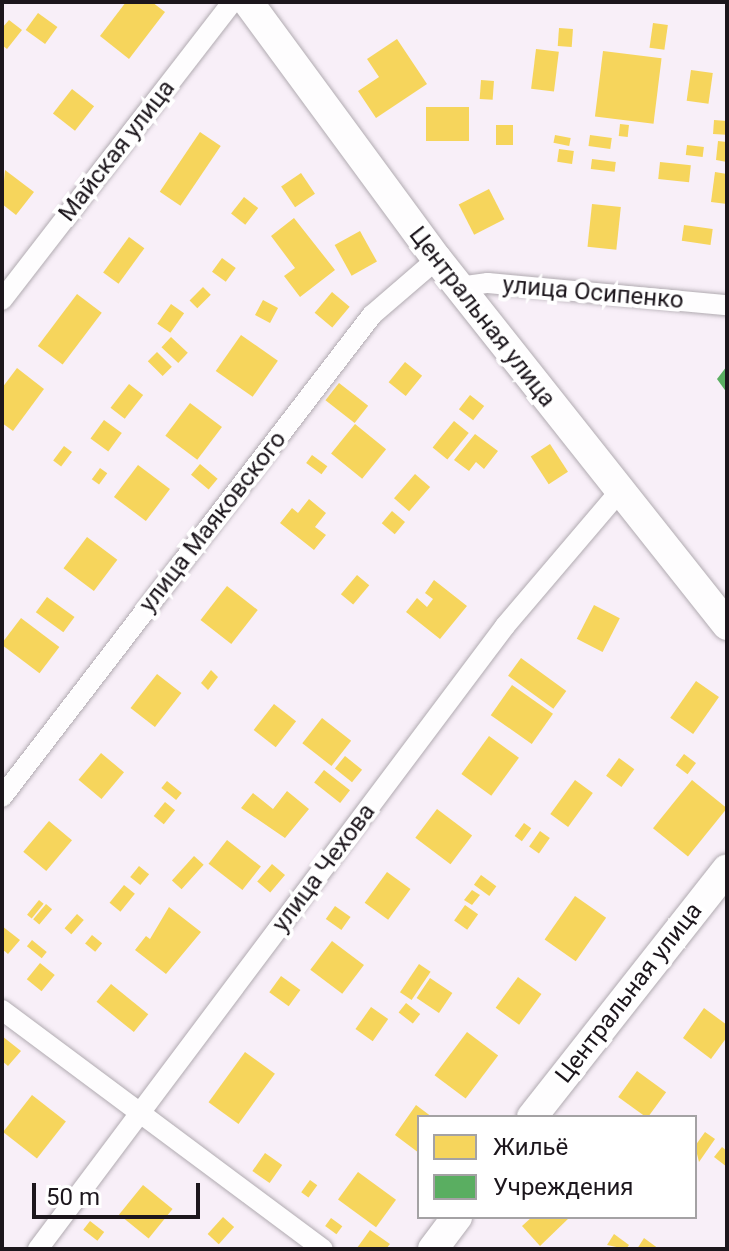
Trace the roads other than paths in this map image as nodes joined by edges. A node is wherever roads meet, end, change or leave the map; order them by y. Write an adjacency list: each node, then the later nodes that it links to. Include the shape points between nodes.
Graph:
1 (232, 2): 5 (street, Майская улица)
2 (248, 2): 3 (street, Центральная улица)
3 (437, 259): 4 (street, Центральная улица); 9 (street, улица Маяковского, via 372,315)
4 (459, 287): 6 (street, улица Осипенко, via 488,283); 7 (street, Центральная улица)
5 (2, 300)
6 (727, 305)
7 (618, 493): 8 (street, Центральная улица); 12 (street, улица Чехова, via 505,626)
8 (727, 625)
9 (2, 797)
10 (727, 869): 13 (street, Центральная улица)
11 (2, 1010): 12 (street)
12 (139, 1114): 15 (street, улица Чехова); 16 (street)
13 (534, 1115)
14 (456, 1219): 17 (street)
15 (38, 1249)
16 (323, 1249)
17 (433, 1249)

